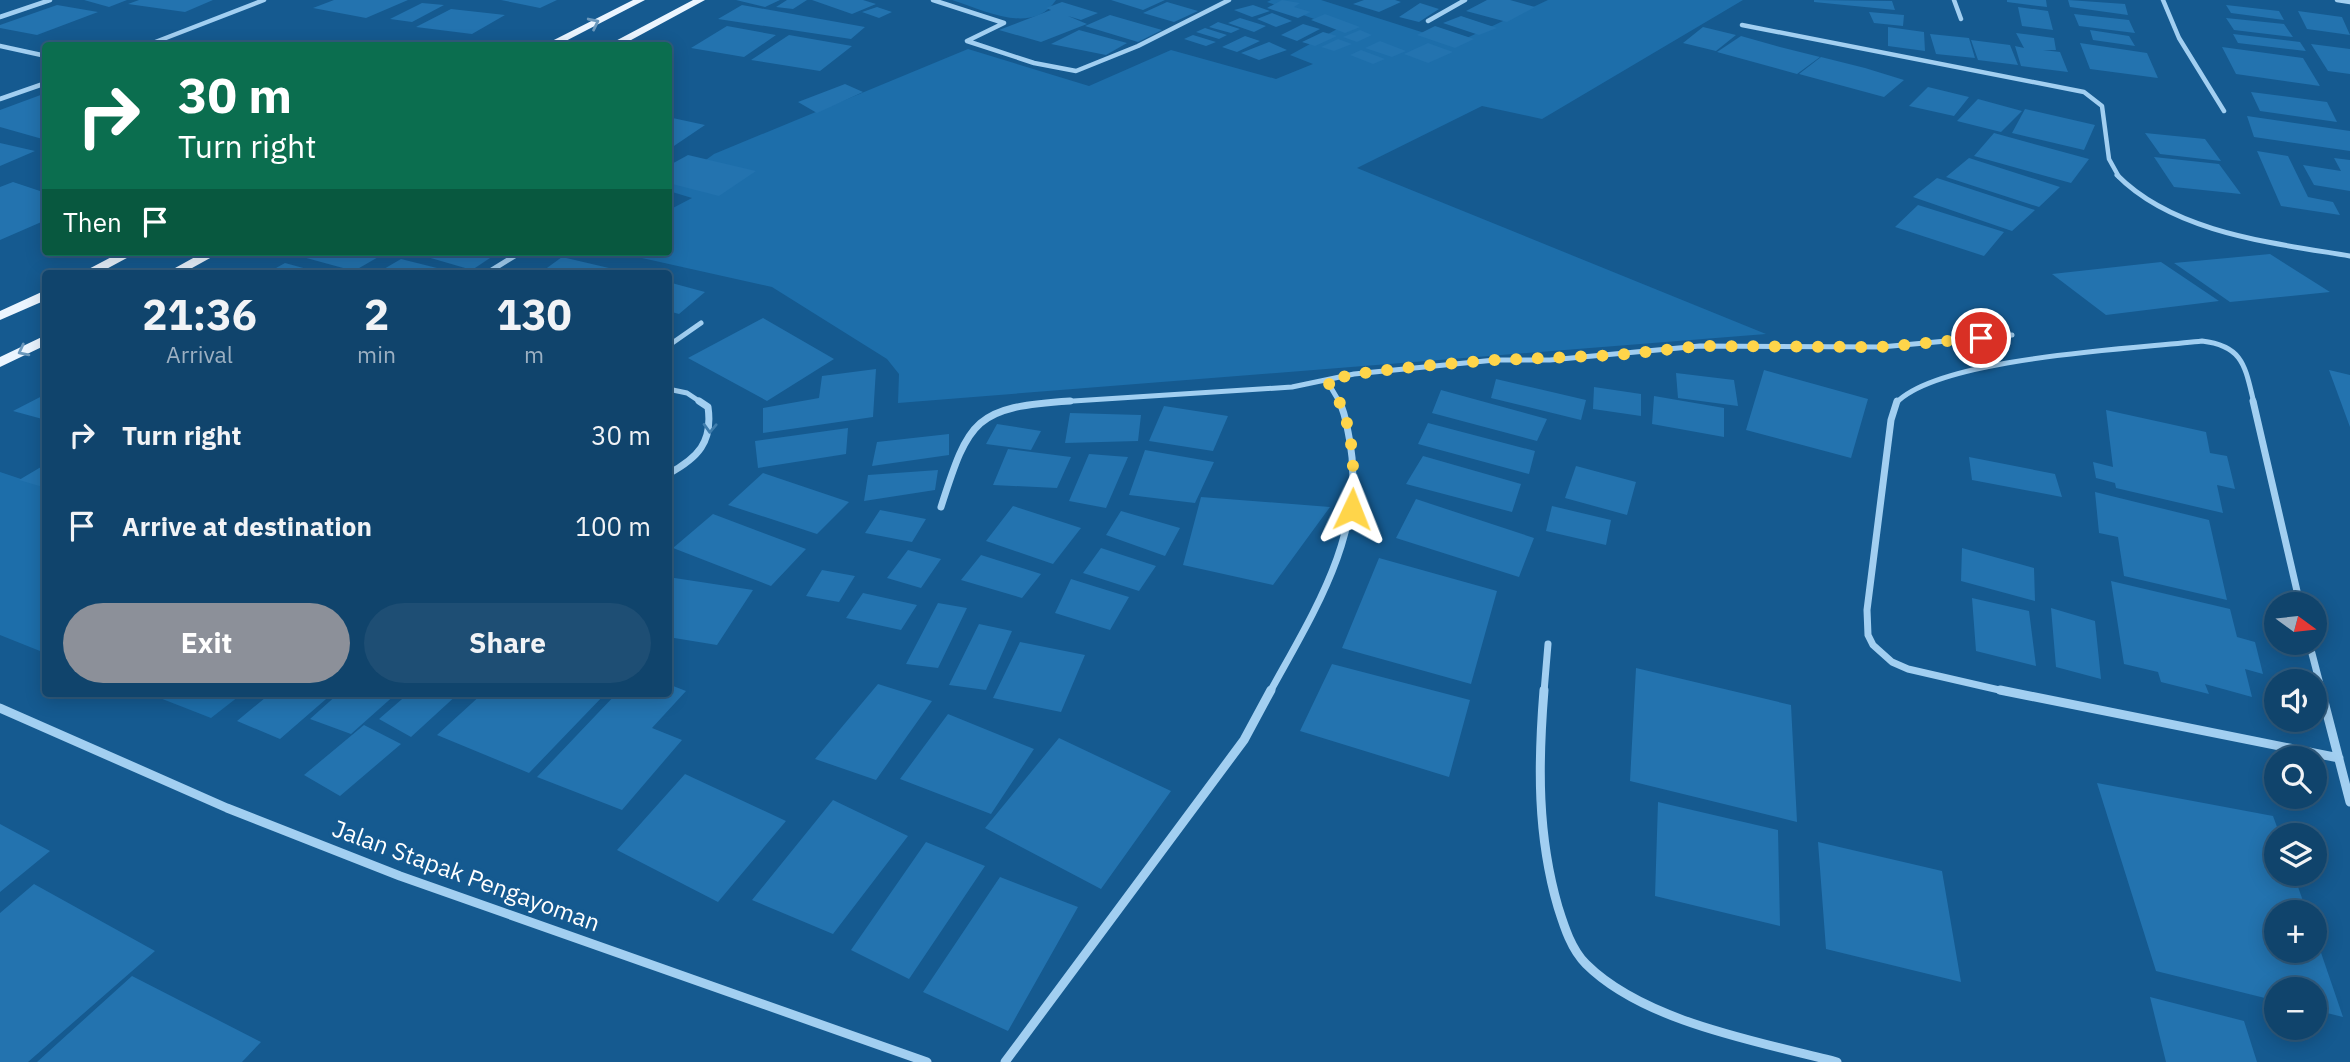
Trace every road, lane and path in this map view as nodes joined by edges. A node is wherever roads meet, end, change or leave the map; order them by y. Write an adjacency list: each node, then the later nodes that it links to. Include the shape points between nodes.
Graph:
1 (50, 0): 12 (street)
2 (264, 0): 16 (street)
3 (640, 0): 17 (main road, one-way to 3)
4 (700, 0): 18 (main road)
5 (933, 0): 6 (street, via 1004,23 967,41 1076,71)
6 (1229, 0)
7 (1465, 0): 14 (street)
8 (1954, 0): 13 (street)
9 (2163, 0): 23 (street, via 2179,38)
10 (2337, 0): 11 (street)
11 (2350, 2)
12 (0, 17)
13 (1961, 19)
14 (1428, 21)
15 (1742, 25): 27 (street, via 2084,92 2102,106 2114,172 2128,190 2220,228 2280,245)
16 (155, 42)
17 (555, 42)
18 (619, 42)
19 (0, 46): 20 (street)
20 (42, 55)
21 (42, 84): 22 (street)
22 (0, 100)
23 (2224, 111)
24 (123, 256): 28 (main road)
25 (206, 256): 29 (main road)
26 (515, 256): 30 (street)
27 (2350, 256)
28 (94, 270)
29 (179, 270)
30 (492, 270)
31 (42, 296): 32 (main road)
32 (0, 316)
33 (701, 323): 36 (street)
34 (2012, 335): 38 (street, via 1881,347 1700,346 1422,366)
35 (42, 341): 37 (main road, one-way to 37)
36 (672, 343)
37 (0, 363)
38 (1327, 381): 41 (street, via 1001,408 978,419 970,430); 49 (street, via 1344,410 1354,467 1347,532 1319,602 1244,740)
39 (672, 390): 40 (street, one-way to 40, via 687,393 708,407 713,428 697,454)
40 (672, 471)
41 (941, 507)
42 (2297, 592): 46 (street, via 2246,370 2229,346 2202,341 1955,373 1911,389 1898,401 1890,429 1865,631 1891,664 2016,694)
43 (1548, 644): 50 (street, via 1540,736 1542,829 1548,878 1567,933 1586,965 1623,991 1671,1013)
44 (2312, 655): 46 (street)
45 (0, 708): 48 (street, Jalan Stapak Pengayoman, via 206,800 459,899)
46 (2339, 758): 47 (street)
47 (2350, 802)
48 (927, 1062)
49 (1005, 1062)
50 (1837, 1062)

